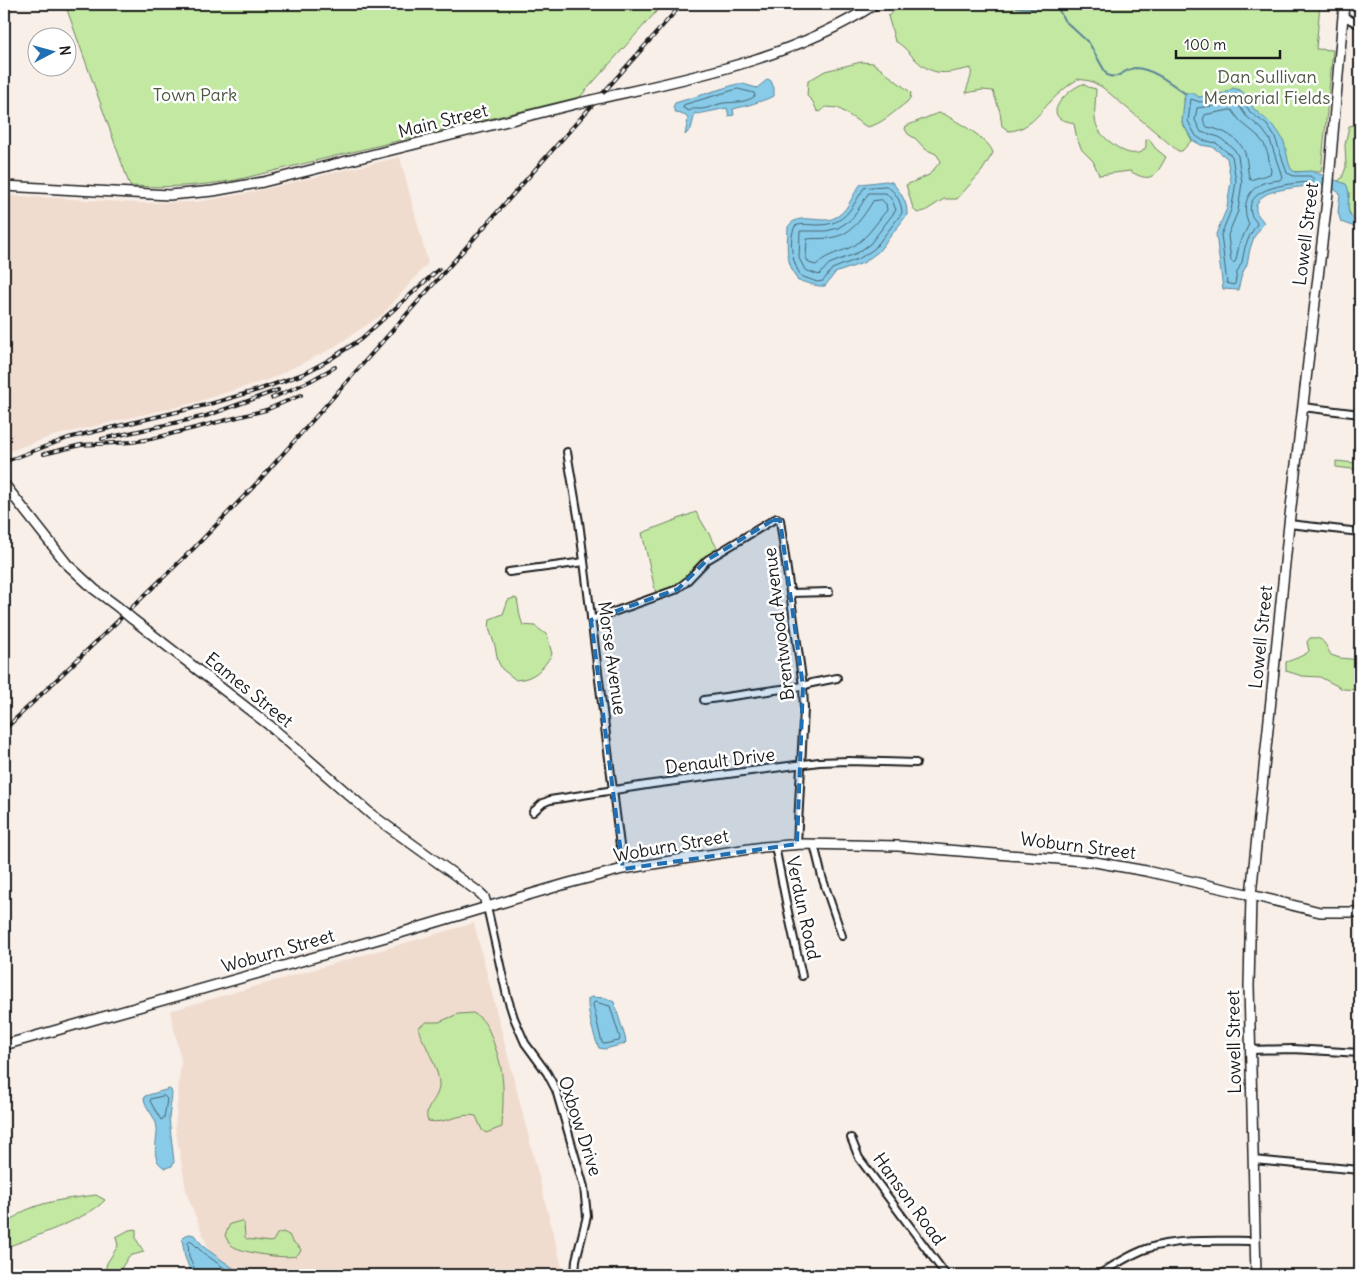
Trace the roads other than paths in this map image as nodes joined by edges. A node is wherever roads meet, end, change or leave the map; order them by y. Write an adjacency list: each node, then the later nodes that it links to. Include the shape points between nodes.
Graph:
1 (875, 4): 5 (main road, Main Street, bridge, via 827,31 766,57 263,182 180,194)
2 (1344, 4): 3 (main road, Lowell Street)
3 (1343, 16): 4 (street); 6 (main road, Lowell Street, via 1330,173)
4 (1360, 25)
5 (4, 186)
6 (1303, 407): 7 (street); 10 (main road, Lowell Street)
7 (1360, 414)
8 (567, 452): 12 (street, Morse Avenue)
9 (4, 484): 29 (main road, Eames Street, bridge, via 67,564 94,589 263,720 372,815 480,893)
10 (1289, 524): 11 (street); 28 (main road, Lowell Street)
11 (1360, 532)
12 (584, 562): 13 (street); 16 (street, Morse Avenue)
13 (509, 572)
14 (829, 592): 15 (street)
15 (791, 593): 16 (street, Brentwood Avenue, via 781,521 777,518 707,560 678,589); 18 (street, Brentwood Avenue)
16 (591, 620): 22 (street, Morse Avenue)
17 (837, 678): 18 (street)
18 (804, 686): 19 (street); 21 (street, Brentwood Avenue)
19 (704, 700)
20 (916, 763): 21 (street, Denault Drive, via 840,761)
21 (801, 765): 22 (street, Denault Drive); 24 (street, Brentwood Avenue)
22 (613, 791): 23 (street, Denault Drive, via 547,801); 27 (street, Morse Avenue)
23 (534, 812)
24 (797, 844): 25 (main road, Woburn Street); 26 (main road, Woburn Street)
25 (814, 844): 28 (main road, Woburn Street, via 898,846 1095,862); 31 (street)
26 (775, 846): 27 (main road, Woburn Street); 32 (street, Verdun Road)
27 (623, 869): 29 (main road, Woburn Street)
28 (1251, 895): 30 (main road, Woburn Street, via 1315,911); 34 (main road, Lowell Street)
29 (487, 907): 33 (main road, Woburn Street); 40 (street, Oxbow Drive, via 514,1018 525,1043 556,1090 585,1193 587,1216)
30 (1360, 912)
31 (842, 936)
32 (802, 976)
33 (4, 1045)
34 (1250, 1050): 35 (street); 37 (main road, Lowell Street)
35 (1360, 1053)
36 (851, 1138): 41 (street, Hanson Road, via 860,1158)
37 (1253, 1160): 38 (street); 39 (main road, Lowell Street)
38 (1360, 1170)
39 (1255, 1240): 42 (street, via 1159,1245); 43 (main road, Lowell Street)
40 (575, 1275)
41 (946, 1275)
42 (1098, 1275)
43 (1256, 1275)

